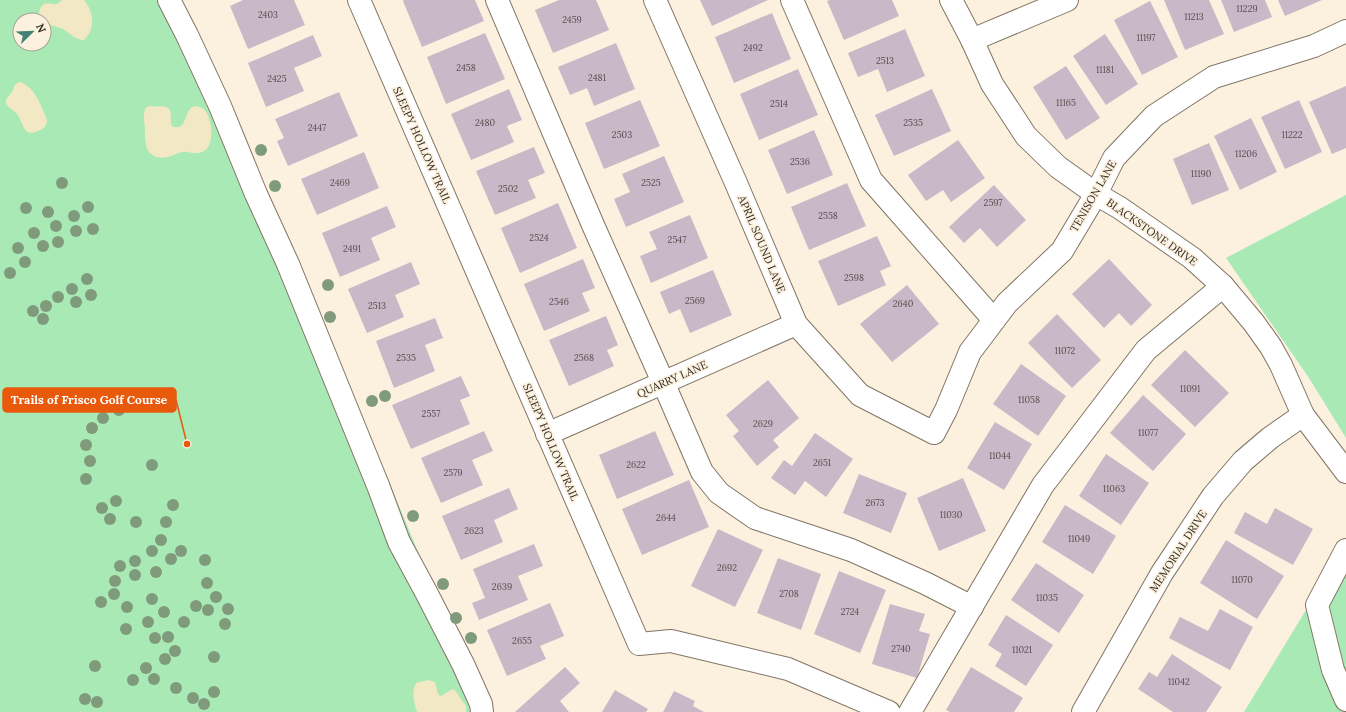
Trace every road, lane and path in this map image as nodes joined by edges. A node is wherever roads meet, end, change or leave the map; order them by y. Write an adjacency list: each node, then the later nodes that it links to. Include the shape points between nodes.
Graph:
1 (169, 0): 22 (street, via 220,106 288,264 399,542 464,664)
2 (358, 0): 17 (street, SLEEPY HOLLOW TRAIL)
3 (496, 0): 14 (street)
4 (655, 0): 13 (street, APRIL SOUND LANE)
5 (792, 0): 12 (street, via 871,180)
6 (951, 0): 9 (street, BLACKSTONE DRIVE)
7 (1067, 0): 9 (street)
8 (1346, 31): 10 (street, TENISON LANE, via 1314,46 1214,77 1154,116 1114,158)
9 (972, 40): 10 (street, BLACKSTONE DRIVE, via 992,84 1026,136 1058,167)
10 (1096, 194): 11 (street, BLACKSTONE DRIVE, via 1192,258); 12 (street, TENISON LANE, via 1062,251 1007,303)
11 (1223, 286): 15 (street, BLACKSTONE DRIVE, via 1254,322 1271,347); 20 (street, via 1146,350 1043,485)
12 (994, 320): 16 (street, TENISON LANE, via 970,352)
13 (796, 324): 14 (street, QUARRY LANE); 16 (street, APRIL SOUND LANE, via 860,395)
14 (663, 382): 17 (street, QUARRY LANE); 20 (street, via 702,472 719,493 755,518 851,550)
15 (1304, 415): 18 (street, BLACKSTONE DRIVE); 25 (street, MEMORIAL DRIVE, via 1270,438 1243,461 1213,496 1162,572)
16 (934, 433)
17 (547, 434): 23 (street, SLEEPY HOLLOW TRAIL, via 638,644 671,641 788,669)
18 (1346, 472)
19 (1346, 550): 21 (street, via 1317,605 1333,670)
20 (972, 607): 24 (street)
21 (1346, 700)
22 (482, 712)
23 (889, 712)
24 (910, 712)
25 (1083, 712)

